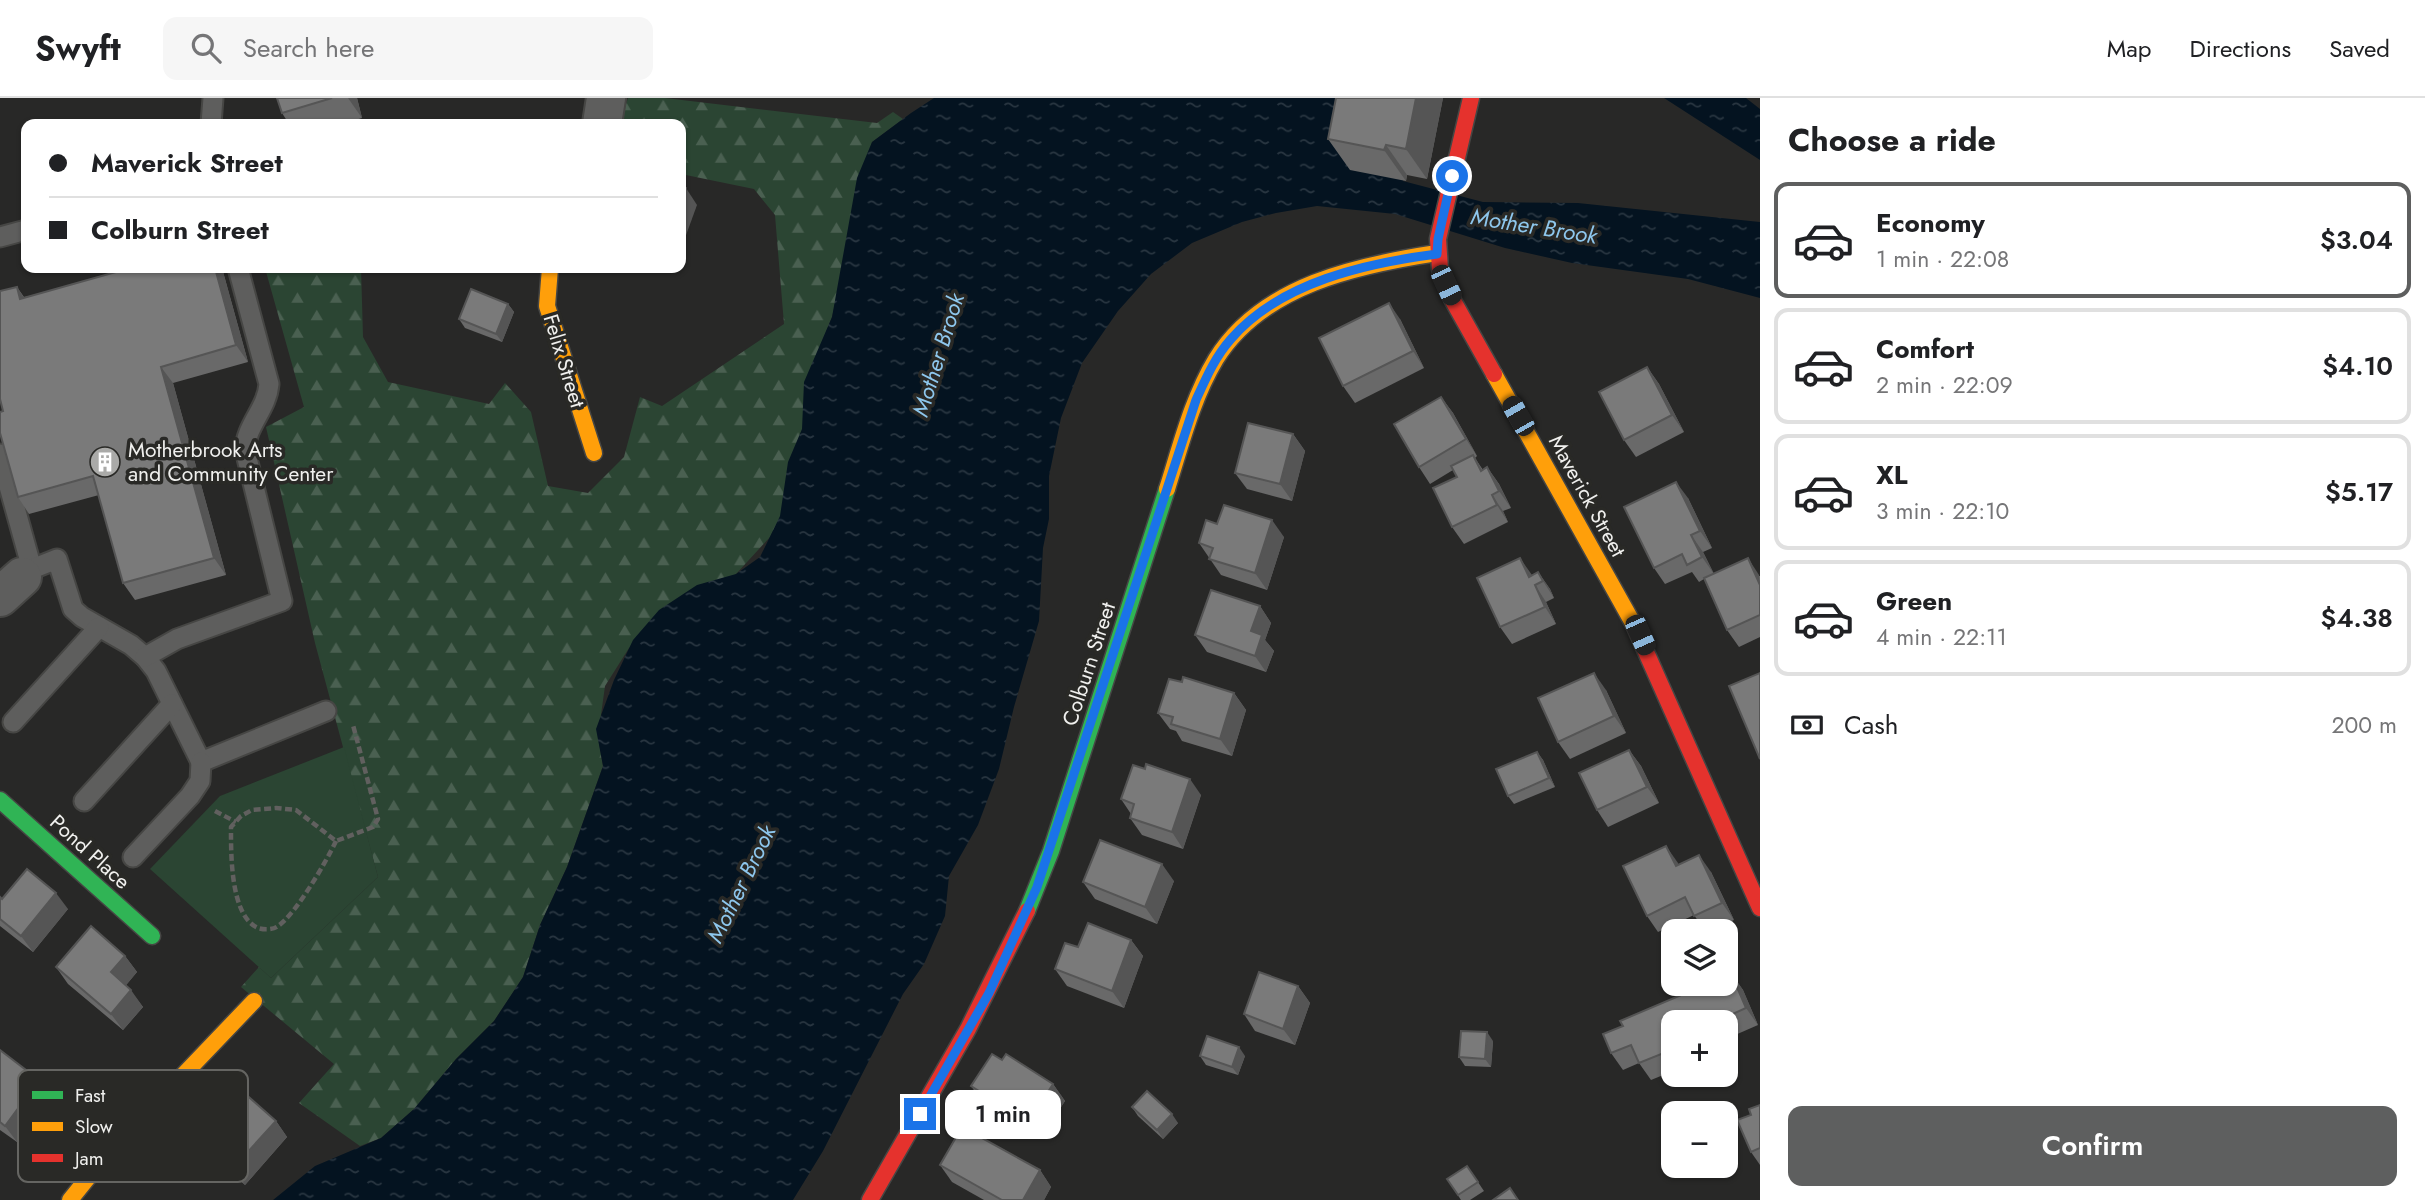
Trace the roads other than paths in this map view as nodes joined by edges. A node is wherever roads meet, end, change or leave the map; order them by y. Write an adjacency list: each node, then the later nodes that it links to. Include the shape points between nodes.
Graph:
1 (213, 98): 4 (lane)
2 (606, 98): 5 (street)
3 (1471, 98): 8 (street, Maverick Street)
4 (211, 119)
5 (603, 119)
6 (21, 231): 7 (lane)
7 (0, 237)
8 (1438, 246): 23 (street, Maverick Street, via 1440,269 1452,299 1640,635); 29 (street, Colburn Street, via 1287,296 1247,323 1218,356 1196,400 1028,910 971,1027)
9 (239, 273): 15 (lane, via 269,384 265,406 245,440 245,450 282,601 177,639)
10 (550, 273): 11 (street, Felix Street, via 551,327)
11 (594, 453)
12 (0, 454): 13 (lane)
13 (18, 581): 14 (lane, via 57,559 73,609)
14 (99, 627): 15 (lane); 18 (lane)
15 (145, 657): 16 (lane)
16 (172, 704): 19 (lane); 21 (lane)
17 (326, 710): 19 (lane)
18 (13, 722)
19 (201, 762): 22 (lane, via 201,781)
20 (0, 800): 24 (street, Pond Place)
21 (85, 801)
22 (133, 857)
23 (1758, 901)
24 (152, 936)
25 (254, 1001): 26 (street)
26 (188, 1070)
27 (84, 1182): 28 (street)
28 (70, 1200)
29 (870, 1200)

